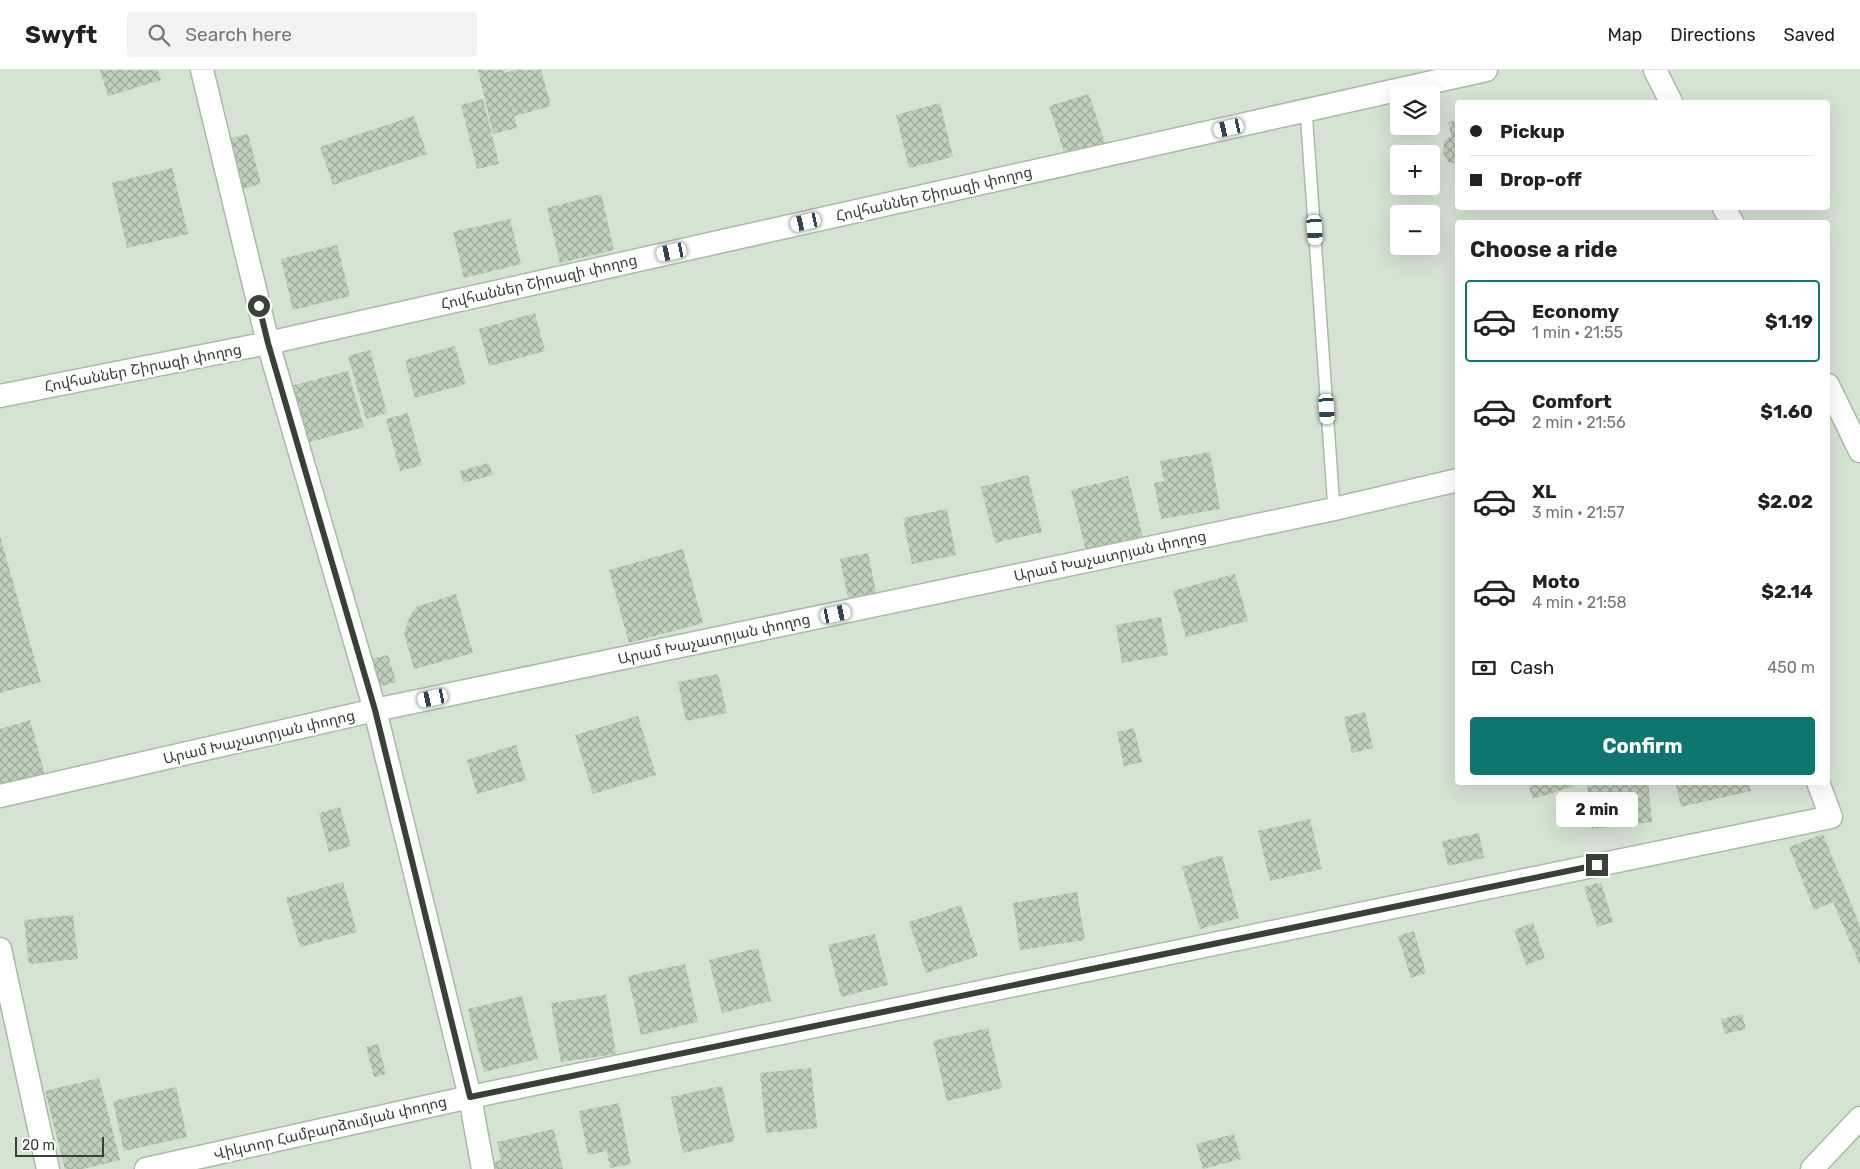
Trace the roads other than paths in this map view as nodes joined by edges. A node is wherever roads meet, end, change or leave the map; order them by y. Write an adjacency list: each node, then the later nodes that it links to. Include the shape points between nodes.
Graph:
1 (202, 70): 6 (street)
2 (1486, 70): 5 (street, Հովհաններ Շիրազի փողոց)
3 (1655, 70): 4 (street)
4 (1670, 100)
5 (1306, 110): 6 (street, Հովհաններ Շիրազի փողոց); 11 (lane)
6 (268, 343): 8 (street, Հովհաններ Շիրազի փողոց); 12 (street)
7 (1830, 390): 9 (street)
8 (0, 396)
9 (1860, 451)
10 (1455, 481): 11 (street, Արամ Խաչատրյան փողոց)
11 (1334, 509): 12 (street, Արամ Խաչատրյան փողոց)
12 (375, 710): 14 (street, Արամ Խաչատրյան փողոց); 16 (street)
13 (1819, 785): 16 (street, Վիկտոր Համբարձումյան փողոց, via 1830,817)
14 (0, 796)
15 (0, 949): 18 (street)
16 (470, 1097): 19 (street, Վիկտոր Համբարձումյան փողոց); 20 (street)
17 (1860, 1118): 21 (street)
18 (48, 1169)
19 (146, 1169)
20 (484, 1169)
21 (1812, 1169)

